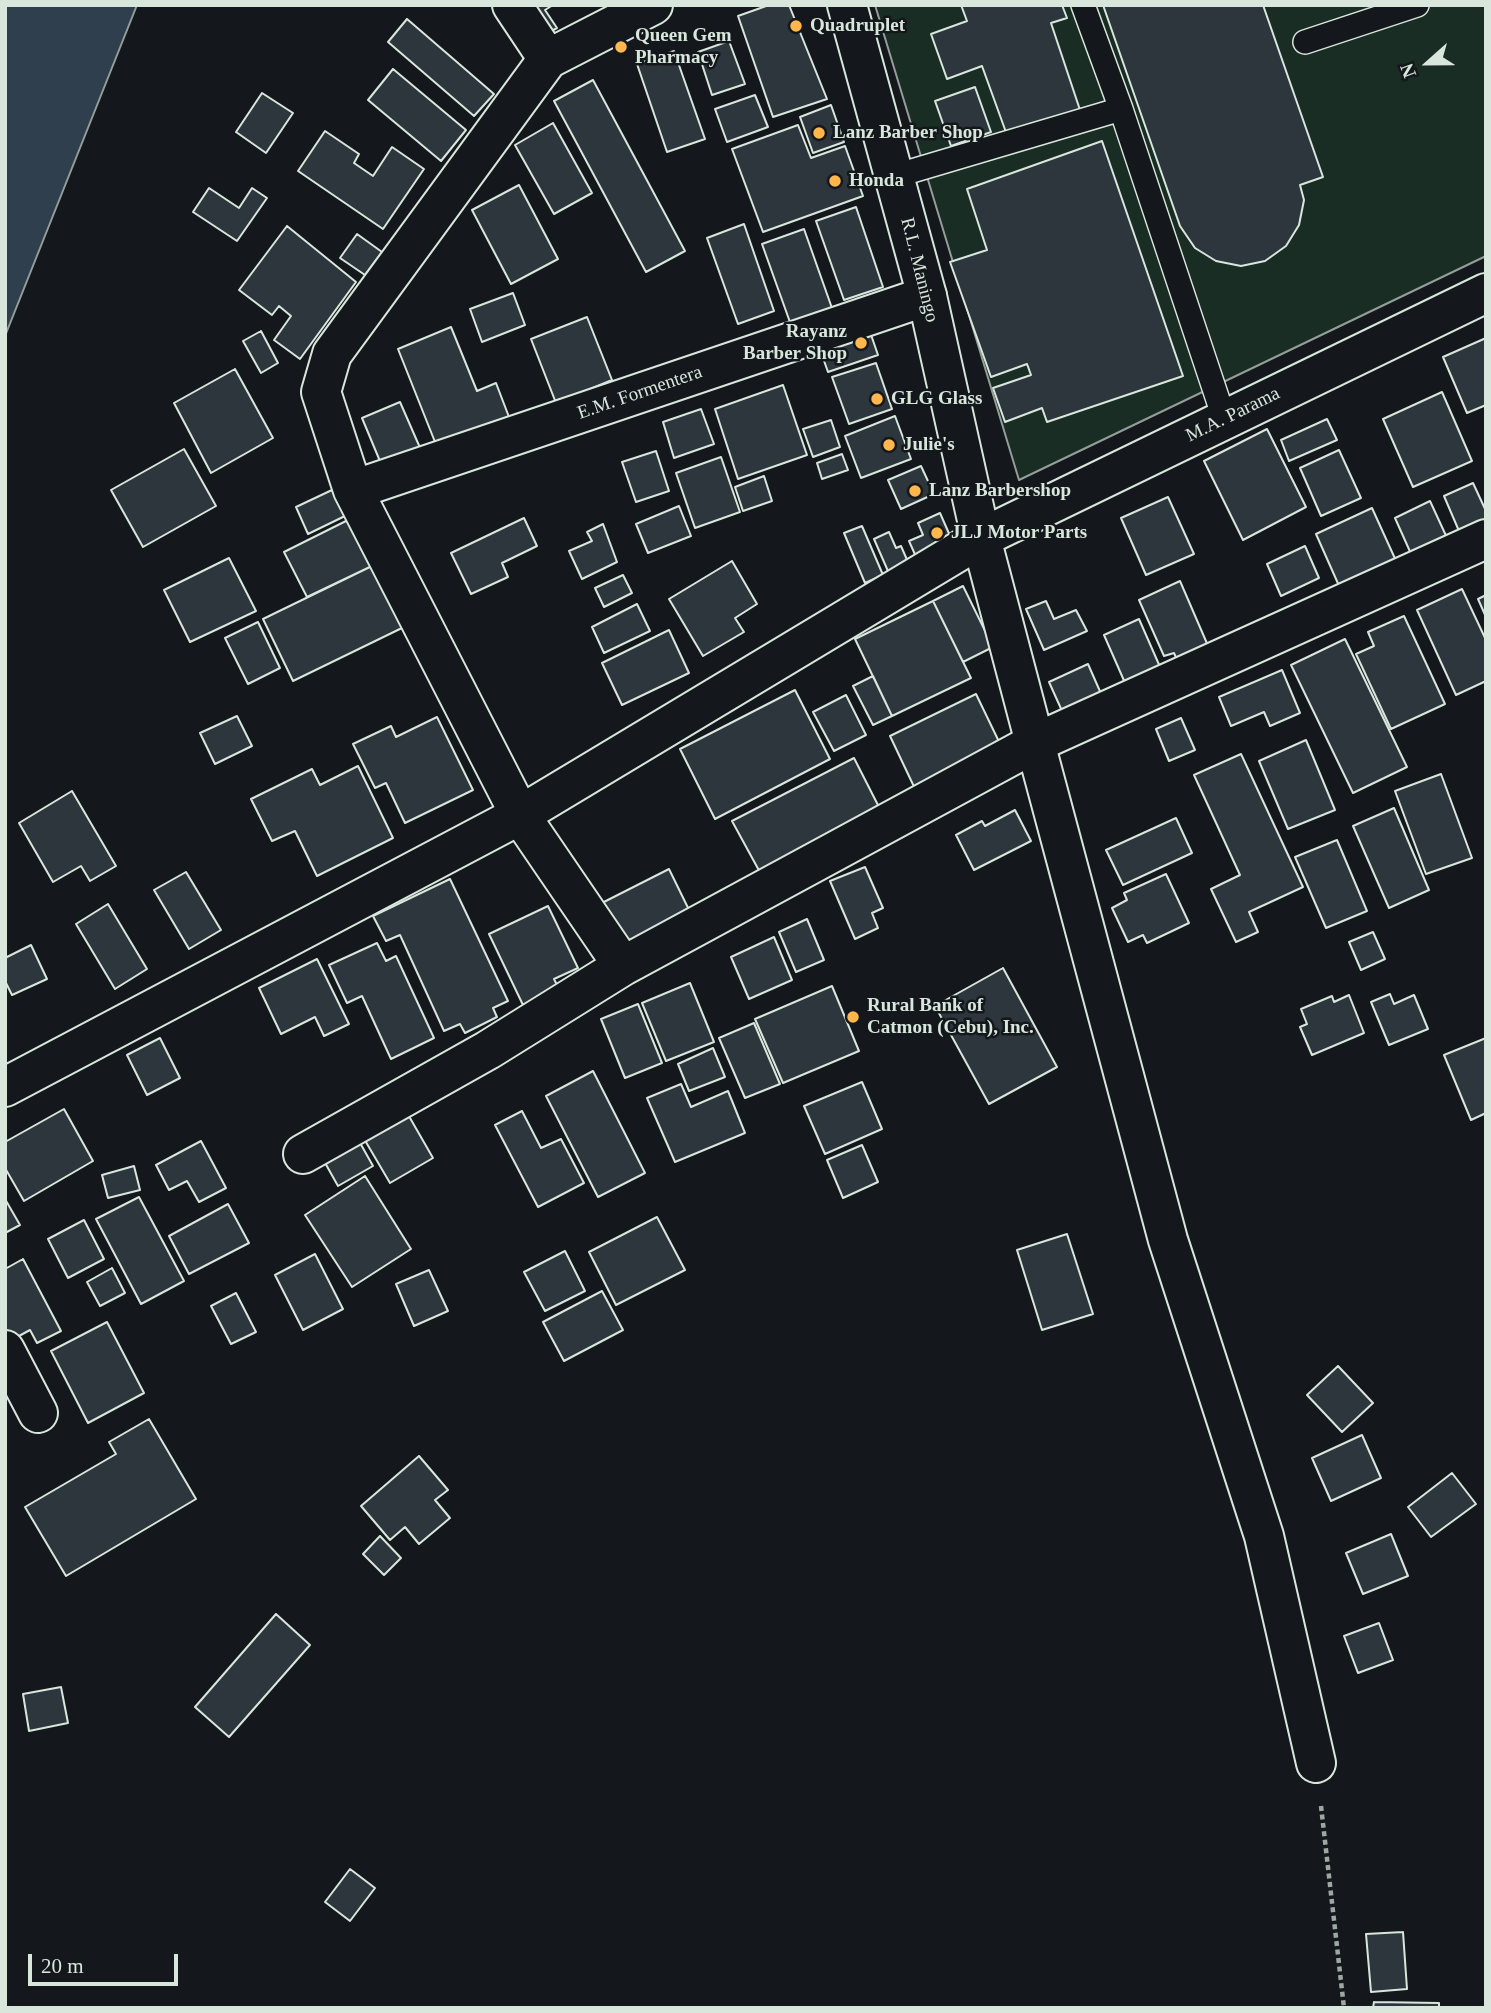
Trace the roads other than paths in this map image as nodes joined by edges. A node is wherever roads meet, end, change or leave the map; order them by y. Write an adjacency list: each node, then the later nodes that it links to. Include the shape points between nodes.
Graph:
1 (512, 5): 7 (street)
2 (653, 5): 7 (street)
3 (847, 5): 9 (street, R.L. Maningo)
4 (1083, 5): 8 (lane)
5 (1417, 5): 6 (lane)
6 (1305, 42)
7 (548, 59): 13 (street, via 332,354 321,392)
8 (1121, 109): 9 (lane); 12 (lane)
9 (895, 176): 11 (street, R.L. Maningo)
10 (1486, 293): 12 (street, M.A. Parama)
11 (926, 296): 13 (street, E.M. Formentera); 14 (street, R.L. Maningo)
12 (1224, 418): 14 (street, M.A. Parama)
13 (353, 490): 17 (street)
14 (981, 538): 16 (street, R.L. Maningo); 17 (street, M.A. Parama)
15 (1486, 539): 16 (street)
16 (1035, 743): 18 (street); 23 (street, R.L. Maningo, via 1168,1240 1264,1536)
17 (520, 815): 18 (street); 19 (street, M.A. Parama)
18 (622, 966): 20 (street, via 488,1050)
19 (5, 1087)
20 (303, 1154)
21 (5, 1350): 22 (street)
22 (38, 1413)
23 (1316, 1763)

